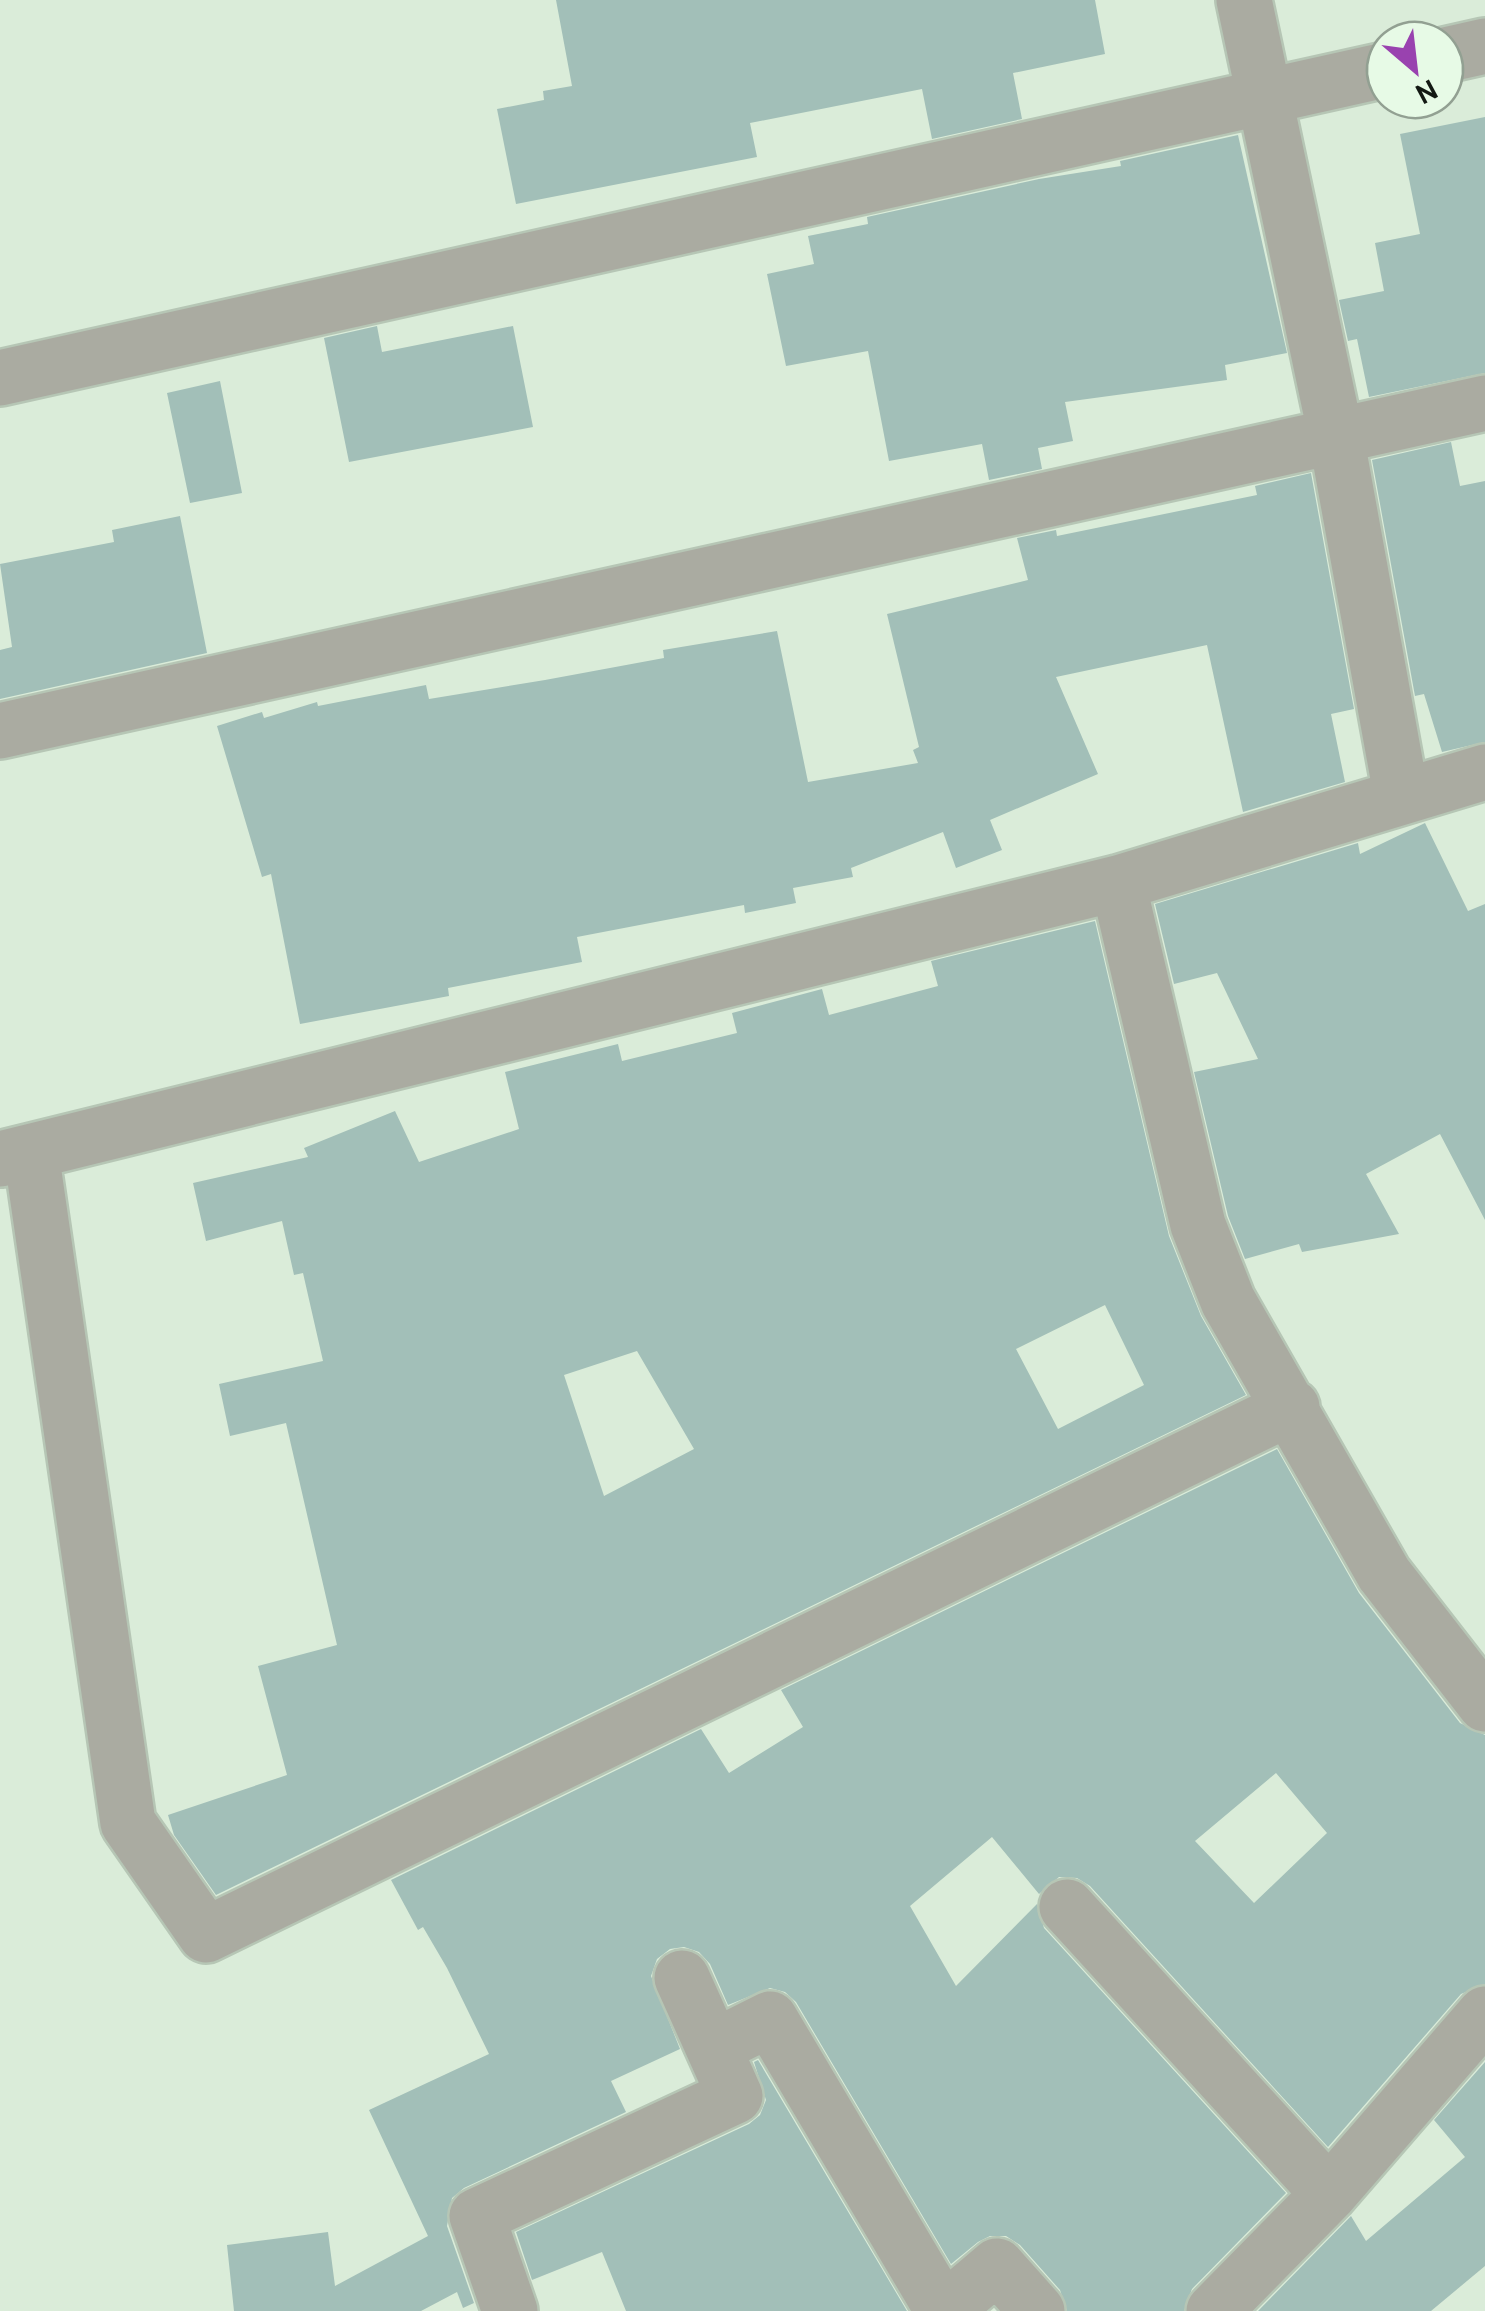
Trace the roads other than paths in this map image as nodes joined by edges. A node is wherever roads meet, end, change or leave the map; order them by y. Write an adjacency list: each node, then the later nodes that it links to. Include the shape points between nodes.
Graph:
1 (1244, 0): 3 (street)
2 (1365, 75): 3 (street)
3 (1265, 98): 4 (street); 6 (street)
4 (0, 378)
5 (1485, 402): 6 (street)
6 (1336, 436): 7 (street); 9 (street)
7 (0, 731)
8 (1485, 772): 9 (street)
9 (1401, 794): 10 (street)
10 (1118, 882): 11 (street); 12 (street, via 1198,1225 1228,1301)
11 (15, 1155): 12 (street, via 128,1823 206,1934)
12 (1292, 1407): 13 (street, via 1384,1574)
13 (1485, 1704)
14 (1067, 1907): 18 (street)
15 (682, 1978): 17 (street)
16 (1483, 2022): 18 (street)
17 (714, 2047): 19 (street, via 735,2096 477,2216); 20 (street, via 770,2019)
18 (1329, 2194): 22 (street)
19 (510, 2311)
20 (943, 2311): 21 (street, via 997,2266)
21 (1038, 2311)
22 (1214, 2311)

